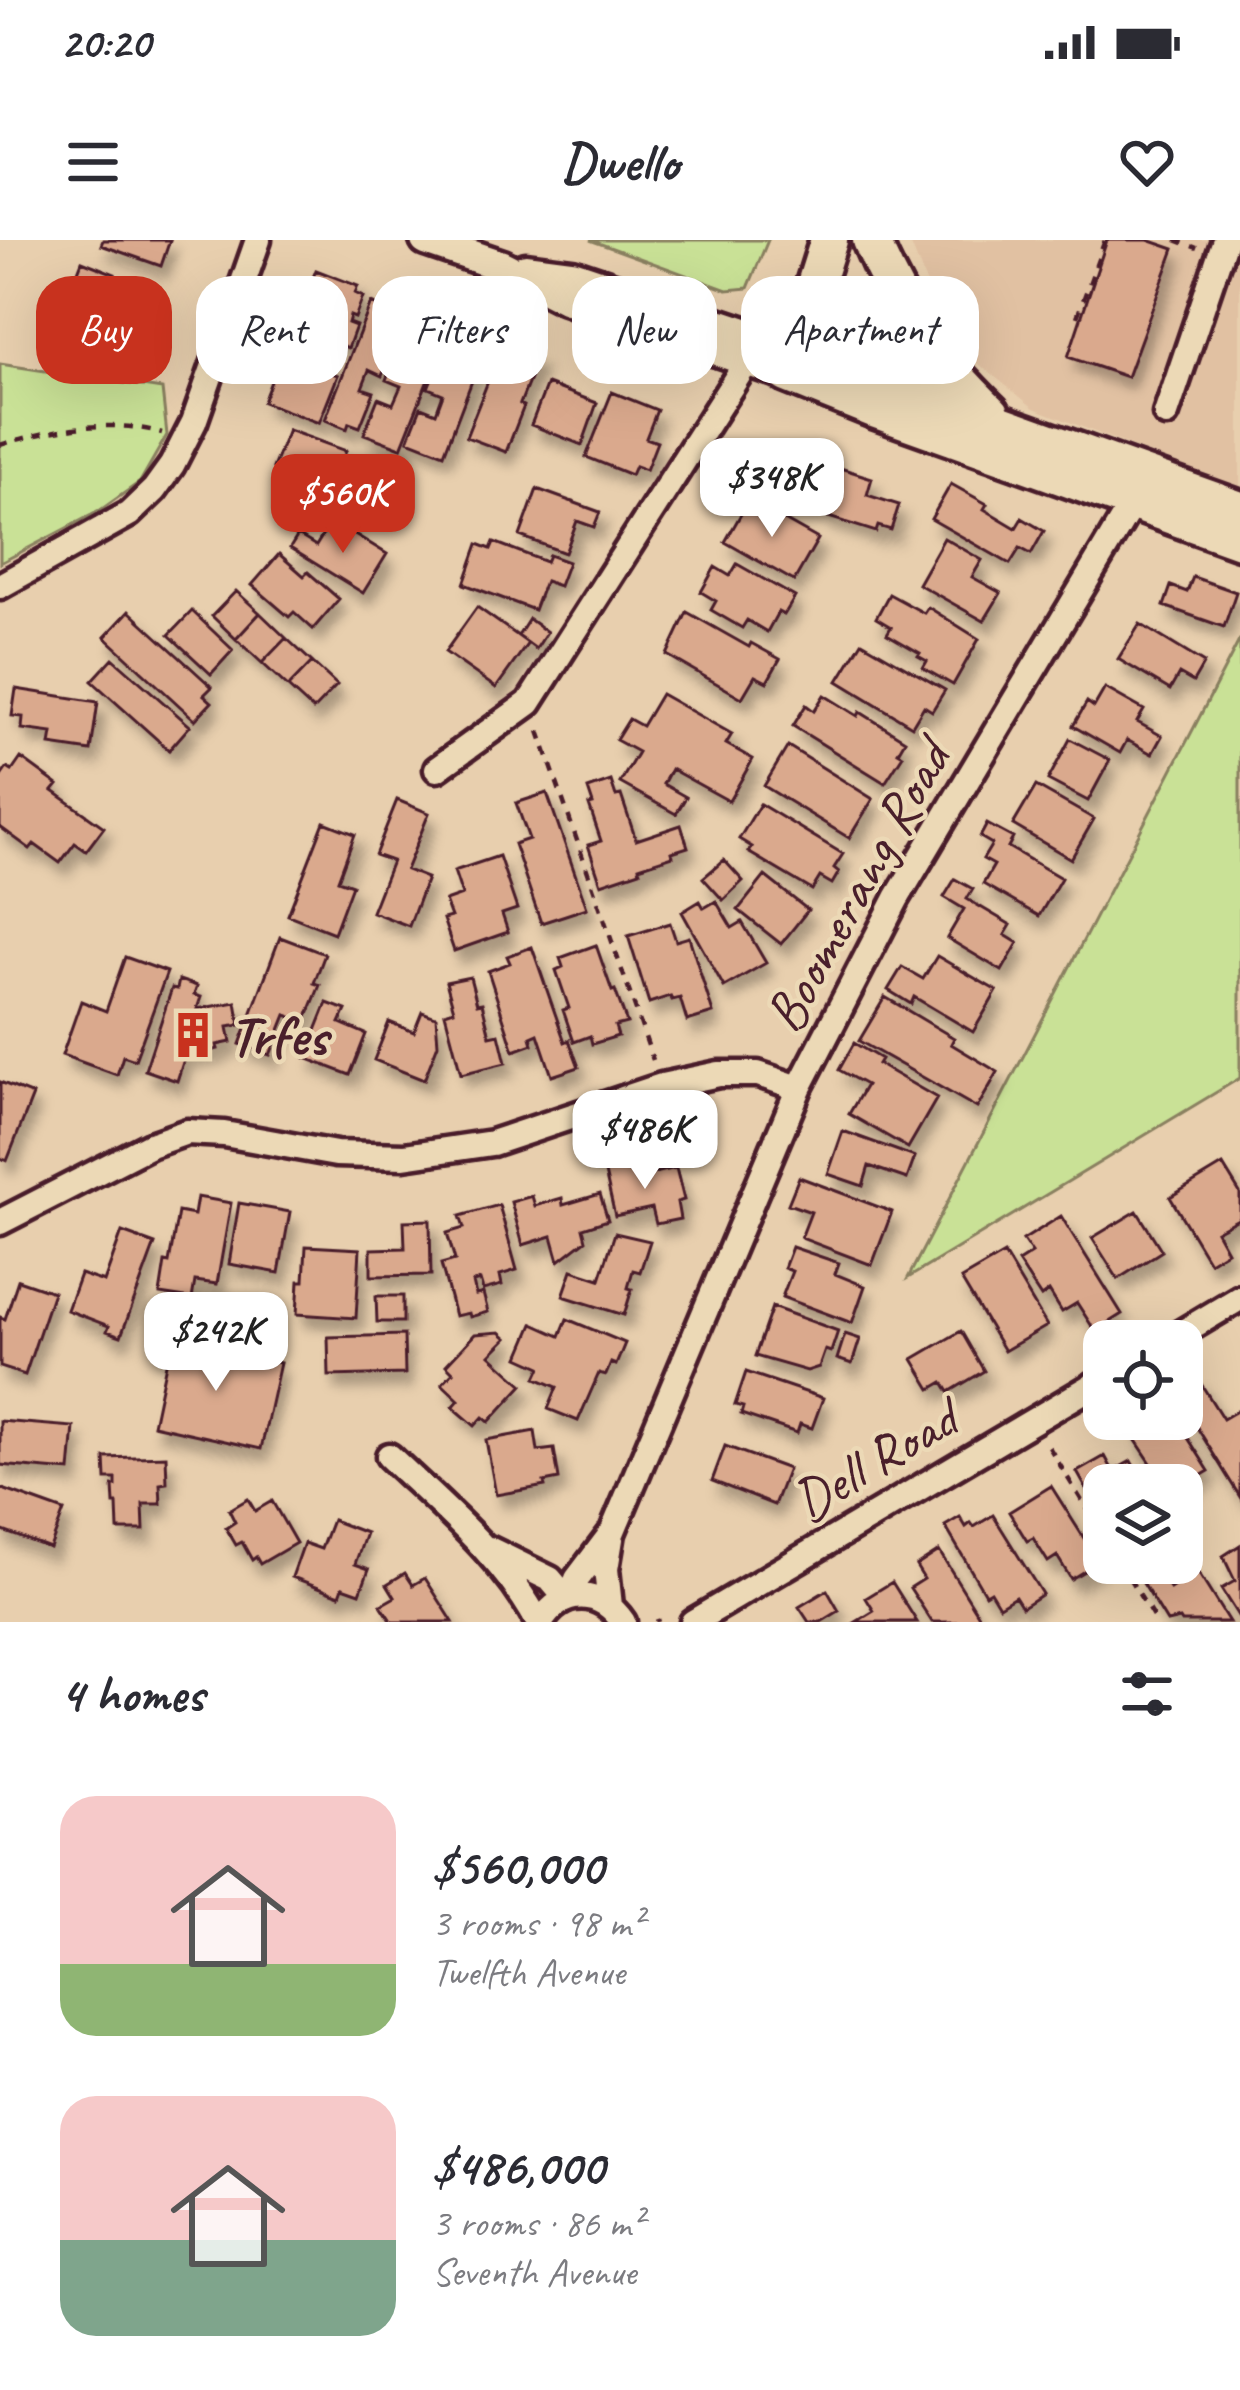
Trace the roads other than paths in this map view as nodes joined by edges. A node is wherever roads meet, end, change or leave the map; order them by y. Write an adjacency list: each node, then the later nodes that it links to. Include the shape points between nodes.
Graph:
1 (258, 240): 16 (street, via 194,422 154,490 129,514)
2 (426, 240): 7 (street, via 502,266 572,275)
3 (829, 240): 6 (main road)
4 (871, 240): 12 (main road, via 925,341)
5 (1226, 240): 11 (street)
6 (812, 276)
7 (741, 343)
8 (753, 384): 17 (street, via 530,703)
9 (826, 384): 13 (main road, via 874,409)
10 (869, 384): 12 (main road)
11 (1166, 414)
12 (1000, 422): 14 (main road)
13 (1133, 502): 15 (main road); 18 (street, Boomerang Road, via 897,898)
14 (1240, 509)
15 (1240, 540)
16 (0, 586)
17 (437, 769)
18 (799, 1088): 19 (street, via 758,1074 718,1074 492,1143 404,1156 187,1132); 24 (street, Boomerang Road)
19 (0, 1222)
20 (1240, 1298): 21 (street)
21 (1203, 1320)
22 (1083, 1391): 29 (street, Dell Road)
23 (389, 1456): 25 (street)
24 (612, 1533): 26 (street, Boomerang Road); 27 (street, Boomerang Road, via 606,1569)
25 (482, 1545): 26 (street, via 550,1579); 28 (street)
26 (568, 1598): 27 (street, Boomerang Road, via 588,1598); 28 (street, Boomerang Road)
27 (616, 1614)
28 (540, 1622)
29 (693, 1622)

